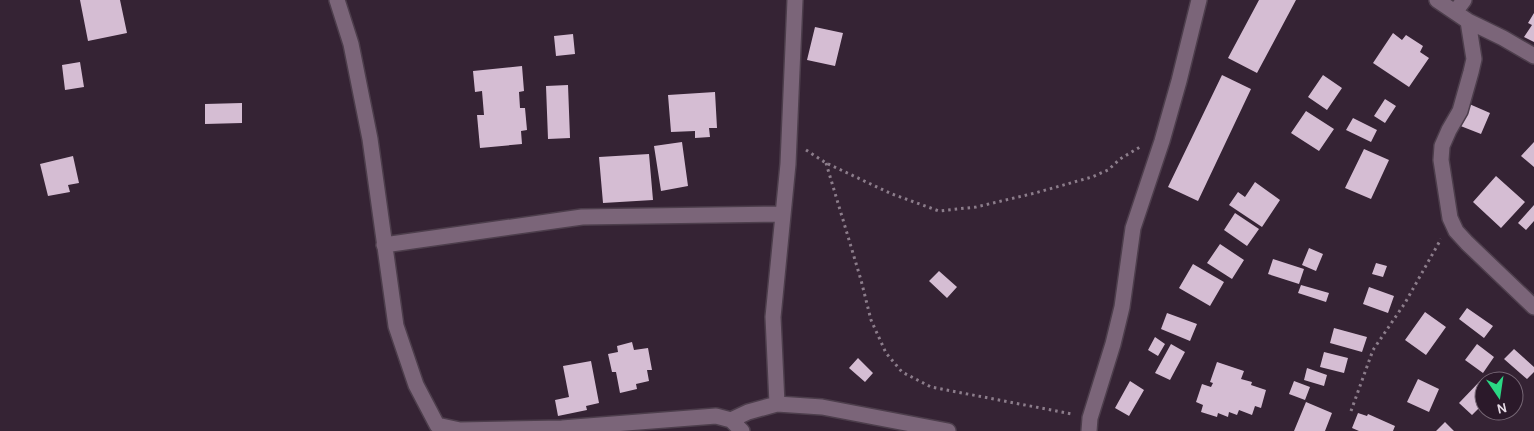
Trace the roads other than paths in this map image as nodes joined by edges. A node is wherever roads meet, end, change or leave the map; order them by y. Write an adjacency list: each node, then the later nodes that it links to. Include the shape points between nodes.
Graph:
1 (337, 0): 9 (street, via 351,44 368,129)
2 (795, 0): 8 (street, via 789,140)
3 (1199, 0): 12 (street, via 1162,141 1133,228 1122,307)
4 (1437, 0): 5 (street)
5 (1460, 6): 6 (street)
6 (1468, 21): 7 (street); 10 (street, via 1474,59 1460,111 1442,146 1441,160 1450,218 1456,231)
7 (1534, 56)
8 (782, 214): 9 (street, via 582,217); 11 (street, via 772,317)
9 (384, 245): 14 (street, via 396,326 416,384)
10 (1534, 307)
11 (777, 404): 13 (street, via 748,412); 15 (street, via 822,407)
12 (1089, 424)
13 (737, 425): 14 (street, via 716,416 562,428)
14 (437, 428)
15 (948, 431)

